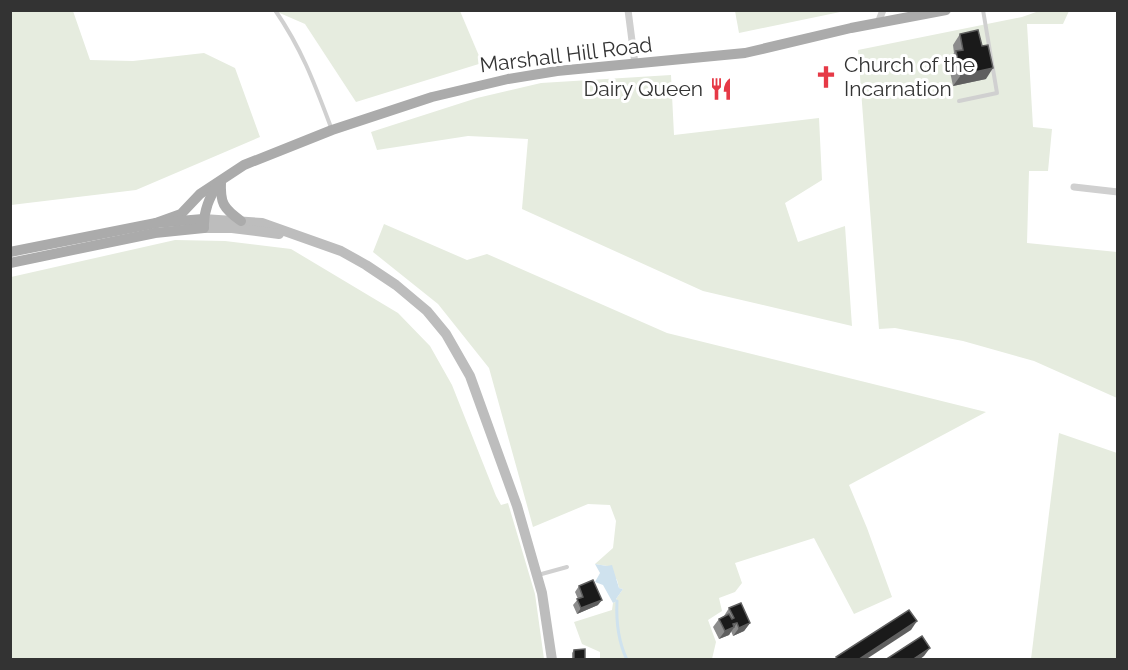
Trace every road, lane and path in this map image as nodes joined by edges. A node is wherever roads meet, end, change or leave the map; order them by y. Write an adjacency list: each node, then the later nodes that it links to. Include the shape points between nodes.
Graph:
1 (275, 10): 9 (lane, via 298,45)
2 (628, 10): 7 (street)
3 (883, 10): 6 (street)
4 (946, 10): 6 (main road, Marshall Hill Road)
5 (983, 10): 8 (lane, via 997,93)
6 (878, 23): 7 (main road, Marshall Hill Road, via 745,53)
7 (635, 64): 9 (main road, Marshall Hill Road, via 557,71 480,85)
8 (959, 101)
9 (332, 130): 10 (main road, Marshall Hill Road)
10 (221, 178): 13 (main road, via 222,204); 14 (main road, Marshall Hill Road, via 181,214); 15 (main road, via 209,199)
11 (1074, 187): 12 (street)
12 (1118, 192)
13 (241, 220): 15 (main road); 16 (main road)
14 (156, 223): 15 (main road); 17 (main road)
15 (204, 224): 16 (main road); 18 (main road)
16 (301, 236): 20 (main road, via 341,251 374,270 411,297 446,334 479,398)
17 (10, 252)
18 (10, 262)
19 (567, 567): 20 (lane)
20 (538, 575): 21 (main road)
21 (552, 660)

